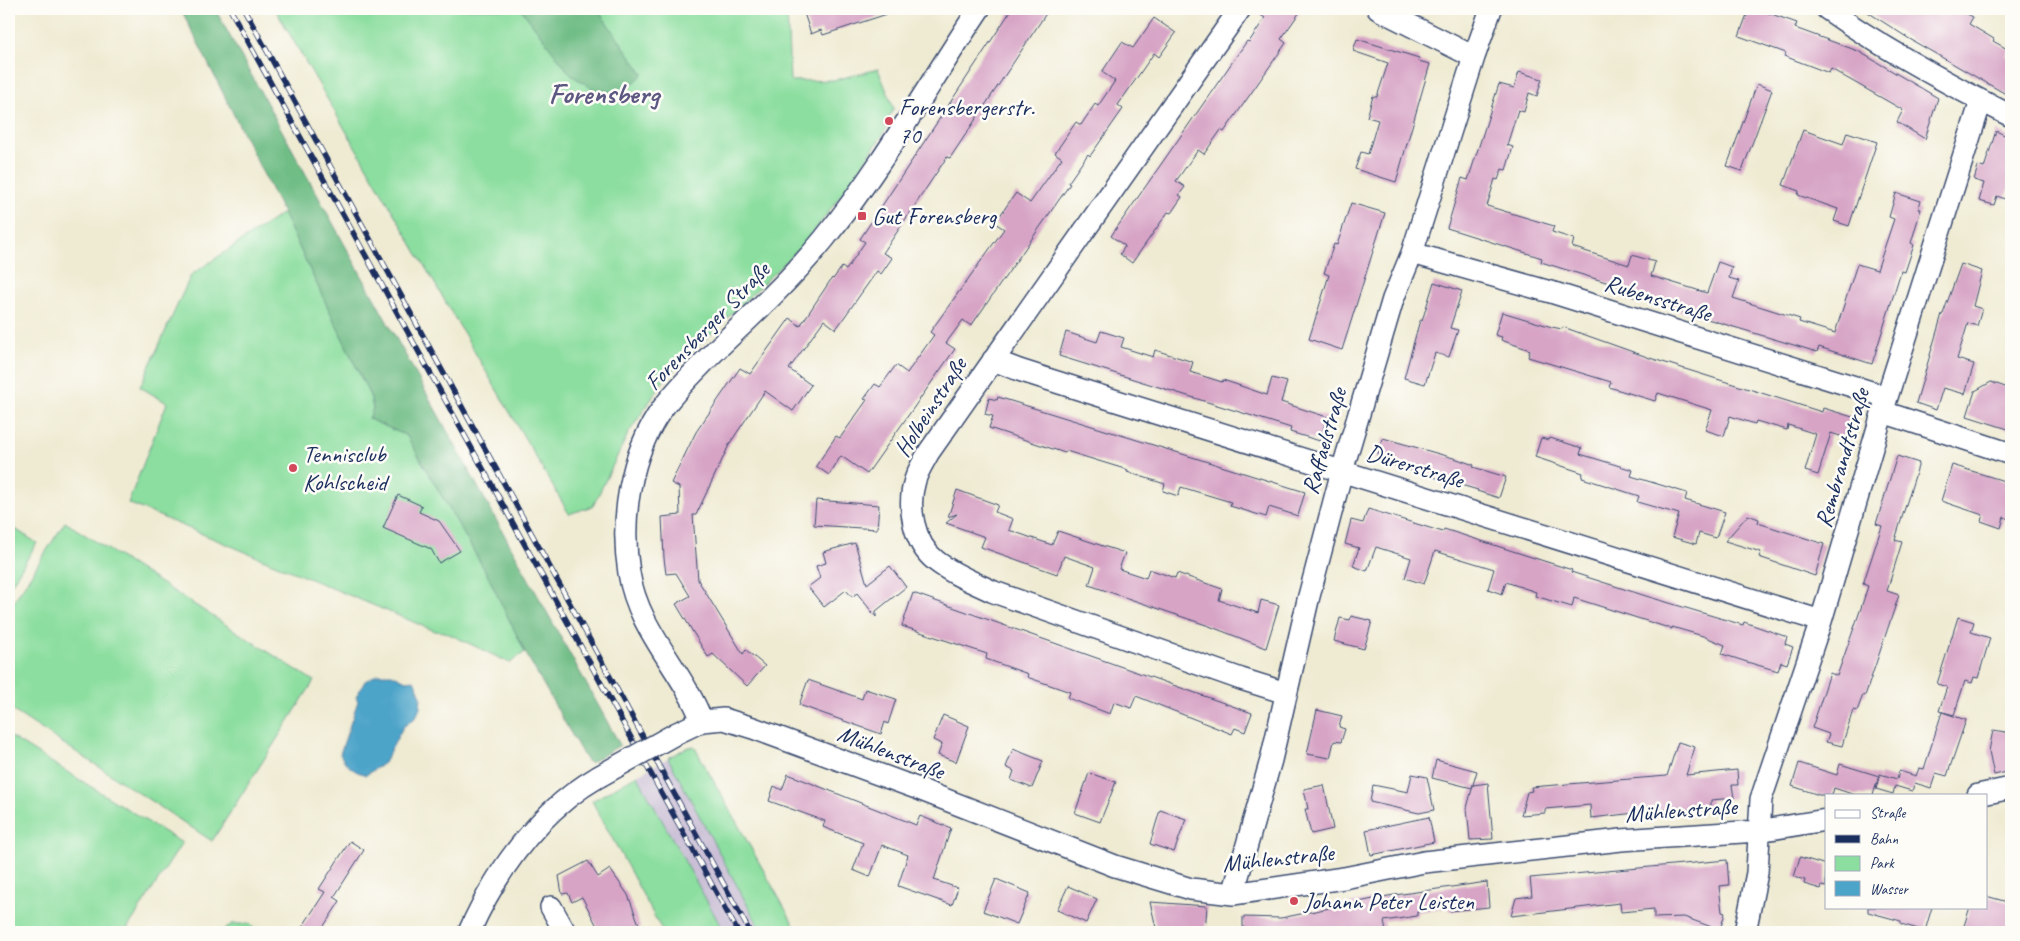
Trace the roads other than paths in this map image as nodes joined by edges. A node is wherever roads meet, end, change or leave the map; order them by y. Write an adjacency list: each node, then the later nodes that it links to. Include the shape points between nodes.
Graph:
1 (979, 9): 16 (street, Forensberger Straße, via 843,214 798,269 684,382 662,410 644,442 634,473 625,528 629,573 637,605 648,629 695,703)
2 (1240, 9): 10 (street, Holbeinstraße)
3 (1378, 9): 6 (street)
4 (1491, 9): 6 (street, Raffaelstraße)
5 (1827, 9): 7 (street, via 1856,30)
6 (1474, 57): 9 (street, Raffaelstraße)
7 (1981, 101): 8 (street); 11 (street, Rembrandtstraße)
8 (2011, 116)
9 (1412, 253): 11 (street, Rubensstraße, via 1554,293); 13 (street, Raffaelstraße, via 1393,299)
10 (993, 360): 13 (street, Dürerstraße); 15 (street, Holbeinstraße, via 929,452 915,478 911,498 914,523 920,542 935,560 994,592)
11 (1885, 405): 12 (street, Rubensstraße); 14 (street, Rembrandtstraße)
12 (2011, 454)
13 (1342, 471): 14 (street, Dürerstraße); 15 (street, Raffaelstraße)
14 (1821, 621): 20 (street, Rembrandtstraße, via 1761,799)
15 (1286, 693): 21 (street, Raffaelstraße)
16 (702, 721): 21 (street, Mühlenstraße, via 724,719 753,728 1115,866 1191,889); 23 (street, bridge, via 598,777 564,800 513,855 483,901)
17 (2011, 788): 18 (street)
18 (1983, 794)
19 (1825, 820): 20 (street, Mühlenstraße)
20 (1758, 832): 21 (street, Mühlenstraße, via 1621,840 1424,862 1344,878); 25 (street, Rembrandtstraße, via 1757,873)
21 (1233, 894)
22 (551, 907): 24 (street)
23 (469, 932)
24 (564, 932)
25 (1745, 932)

